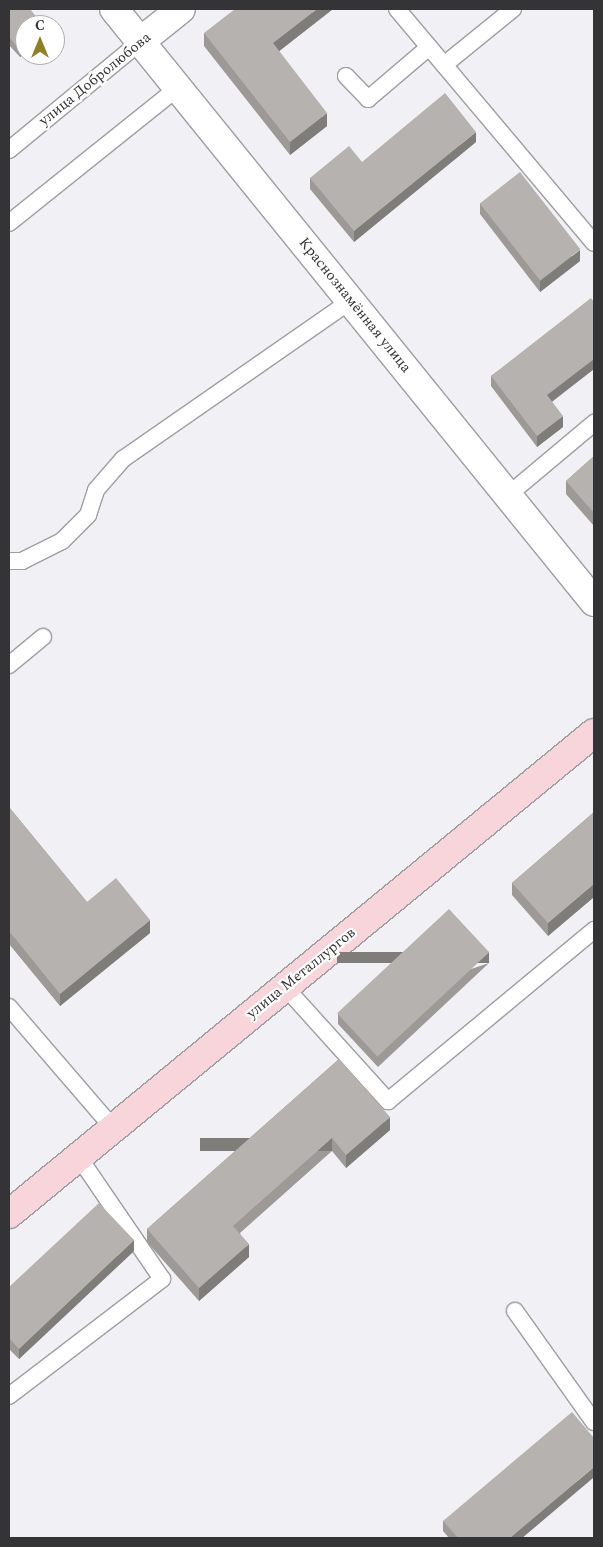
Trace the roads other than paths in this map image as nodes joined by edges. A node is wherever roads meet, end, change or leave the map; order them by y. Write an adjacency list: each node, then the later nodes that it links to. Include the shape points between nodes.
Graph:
1 (114, 9): 5 (street, Краснознамённая улица)
2 (181, 9): 5 (street, улица Добролюбова)
3 (398, 9): 6 (lane)
4 (513, 9): 7 (lane)
5 (141, 41): 9 (street, Краснознамённая улица); 10 (lane, улица Добролюбова)
6 (429, 47): 7 (lane); 8 (lane, via 368,99)
7 (444, 64): 12 (lane)
8 (346, 76)
9 (179, 87): 11 (lane); 13 (street, Краснознамённая улица)
10 (9, 150)
11 (9, 223)
12 (594, 243)
13 (352, 300): 15 (street, Краснознамённая улица); 16 (lane, via 123,459 96,490 88,515 62,541 22,561)
14 (594, 422): 15 (lane)
15 (507, 496): 17 (street, Краснознамённая улица)
16 (9, 561)
17 (594, 602)
18 (43, 637): 19 (lane)
19 (9, 665)
20 (594, 733): 22 (street, улица Металлургов)
21 (594, 930): 22 (lane, via 388,1101)
22 (285, 986): 24 (street, улица Металлургов)
23 (9, 1007): 24 (lane)
24 (113, 1128): 25 (street, улица Металлургов)
25 (78, 1156): 26 (street, улица Металлургов); 28 (lane, via 162,1279)
26 (9, 1214)
27 (514, 1311): 29 (lane)
28 (9, 1396)
29 (594, 1422)

